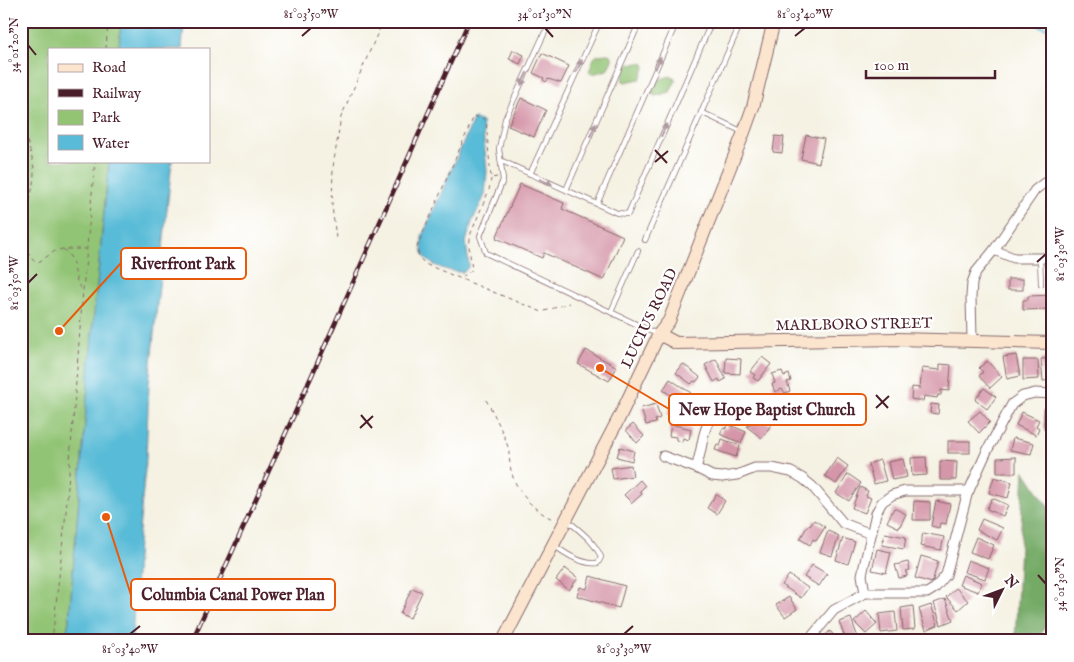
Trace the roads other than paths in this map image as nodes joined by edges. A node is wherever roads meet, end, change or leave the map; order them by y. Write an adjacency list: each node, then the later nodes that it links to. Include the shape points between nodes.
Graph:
1 (556, 21): 10 (lane, one-way to 10, via 545,32 505,119 499,149)
2 (600, 21): 11 (lane, one-way to 2)
3 (640, 21): 13 (lane, one-way to 3)
4 (676, 21): 14 (lane, one-way to 4)
5 (712, 21): 14 (lane, one-way to 5, via 628,214)
6 (774, 21): 9 (street, LUCIUS ROAD)
7 (738, 27): 8 (lane)
8 (701, 112): 9 (lane); 15 (lane)
9 (744, 132): 22 (street, LUCIUS ROAD, via 669,321)
10 (502, 161): 11 (lane); 21 (lane, via 504,180 480,236 486,253)
11 (530, 174): 13 (lane, one-way to 13)
12 (1053, 182): 16 (street, via 1044,183 1034,190)
13 (566, 190): 14 (lane)
14 (597, 204)
15 (645, 240)
16 (994, 250): 18 (street, via 1014,258); 23 (street, via 976,272 972,283)
17 (638, 251): 21 (lane)
18 (1040, 258): 19 (street); 20 (lane)
19 (1053, 258)
20 (1041, 284)
21 (611, 312): 22 (lane)
22 (659, 334): 23 (street, MARLBORO STREET, via 676,343); 30 (street, LUCIUS ROAD)
23 (972, 339): 24 (street, MARLBORO STREET)
24 (1053, 342)
25 (1053, 394): 29 (street, via 1035,393 1012,404)
26 (734, 402): 28 (street, via 708,421)
27 (663, 456): 28 (street)
28 (696, 468): 31 (street, via 722,477 755,468 791,472 812,486 843,523)
29 (969, 491): 31 (street, via 905,491 892,495 882,502 876,513); 33 (street, via 946,575 935,588 927,593)
30 (565, 521): 32 (street, LUCIUS ROAD); 32 (lane, via 598,550 598,563 580,561)
31 (871, 534): 33 (street, via 862,575)
32 (553, 544): 34 (street, LUCIUS ROAD)
33 (865, 593): 35 (street, via 834,610)
34 (504, 641)
35 (808, 641)

